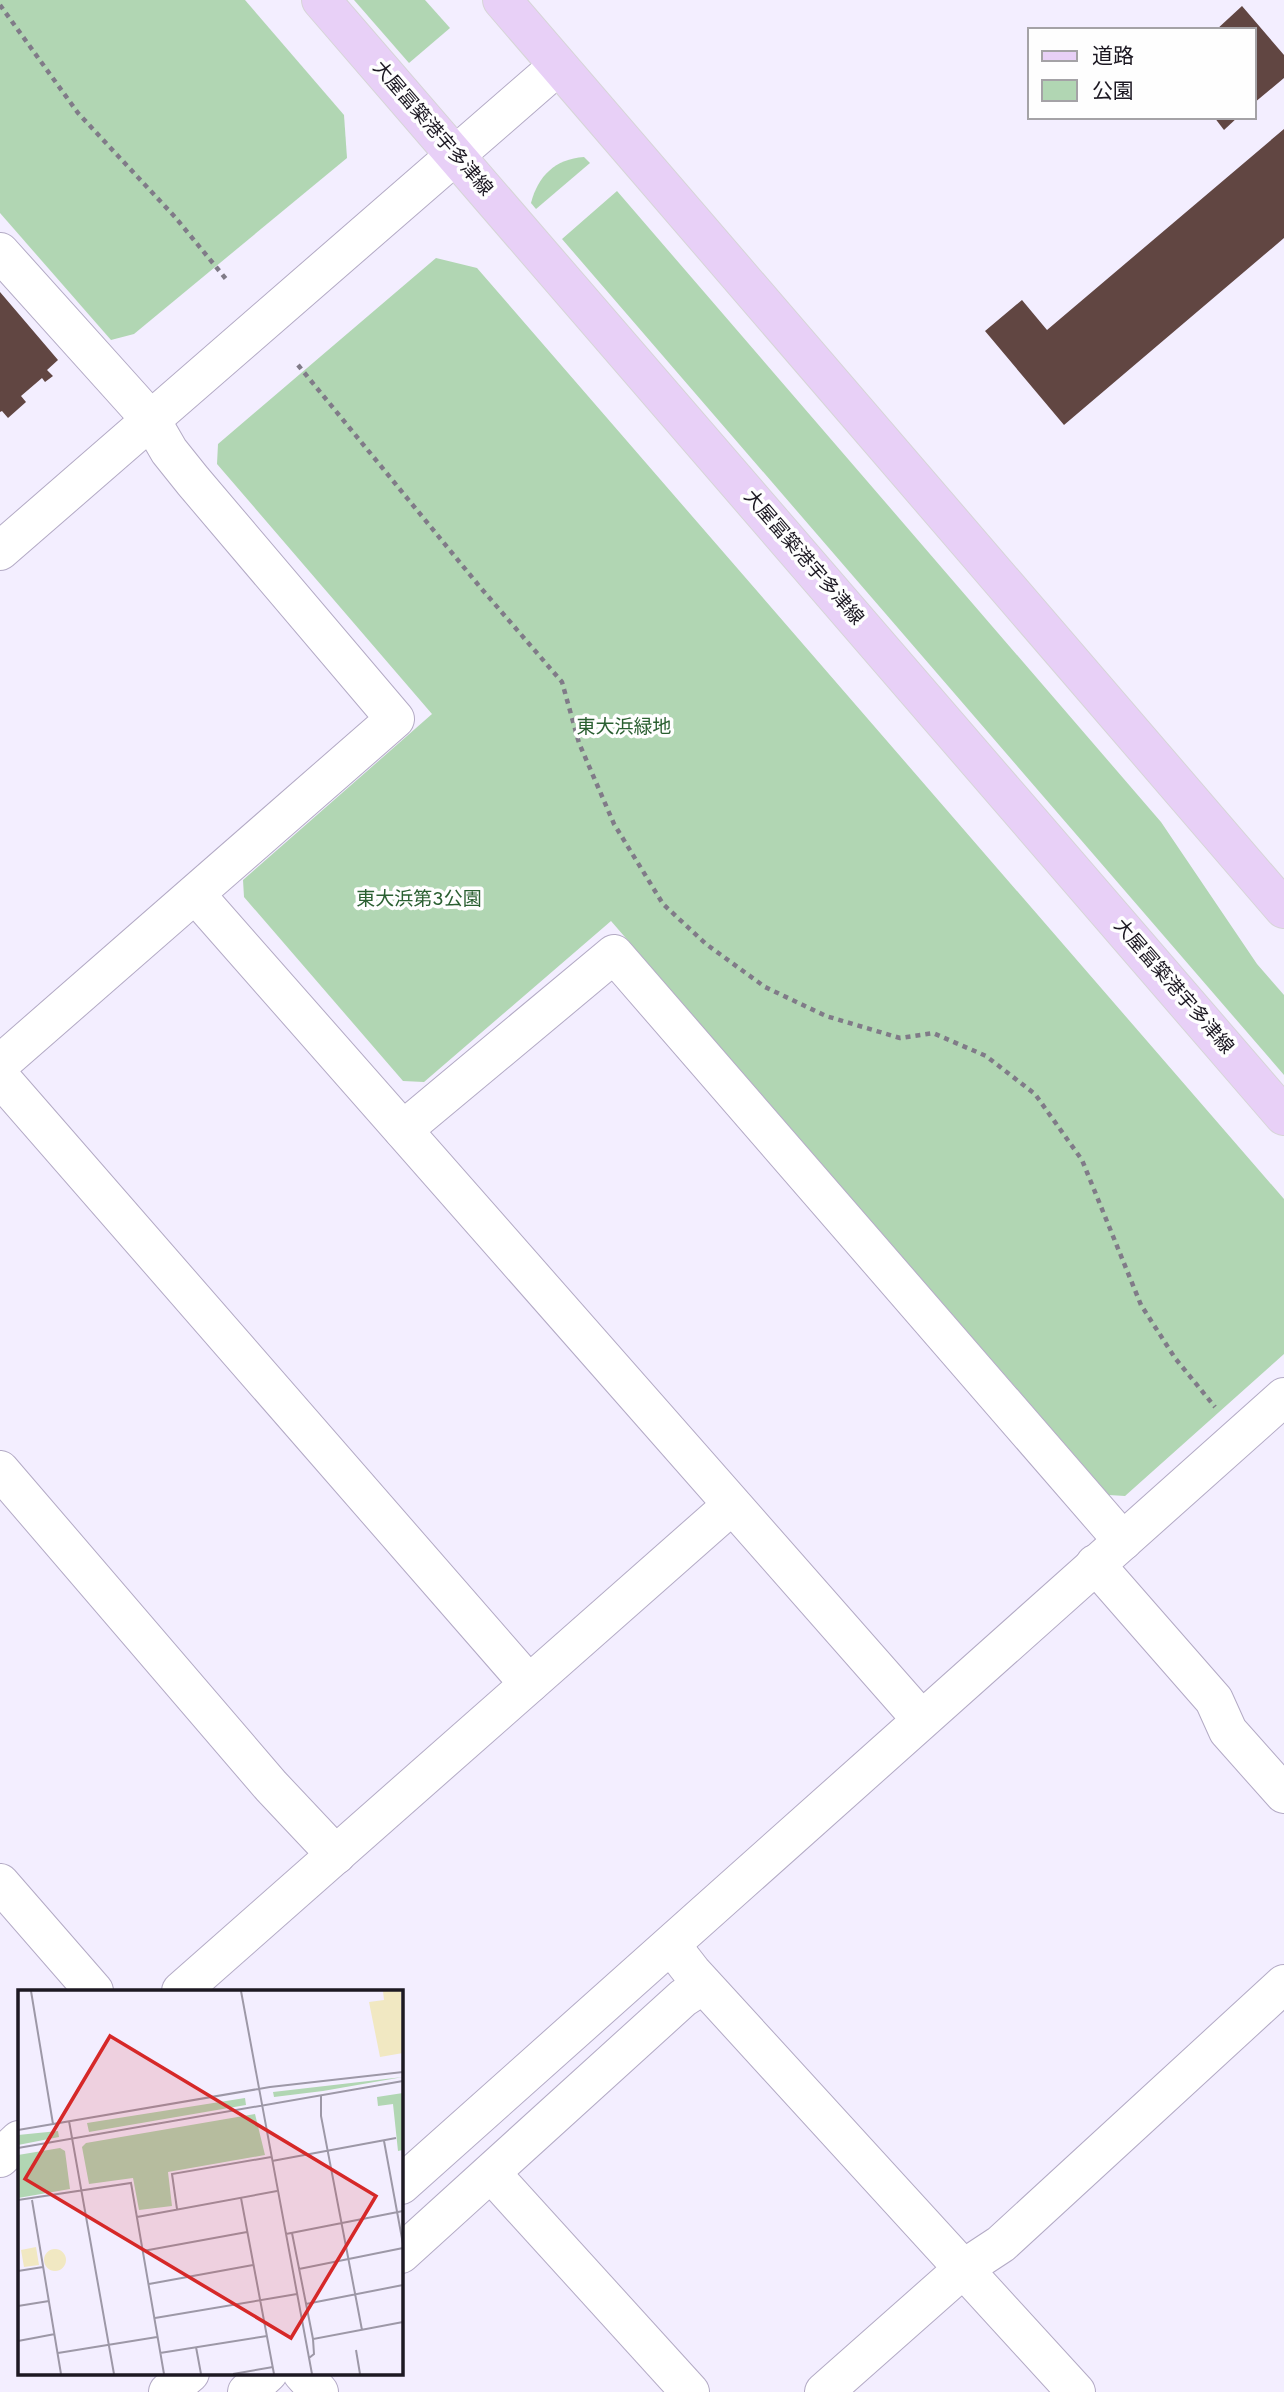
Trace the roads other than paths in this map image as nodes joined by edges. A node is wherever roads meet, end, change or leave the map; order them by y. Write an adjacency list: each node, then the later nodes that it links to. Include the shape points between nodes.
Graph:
1 (321, 0): 4 (main road, 大屋冨築港宇多津線)
2 (502, 0): 3 (main road)
3 (558, 66): 4 (street); 9 (main road)
4 (456, 157): 6 (street); 12 (main road, 大屋冨築港宇多津線)
5 (0, 253): 6 (street)
6 (151, 420): 7 (street); 8 (street, via 192,481 395,719)
7 (0, 551)
8 (196, 895): 10 (street); 13 (street)
9 (1284, 909)
10 (0, 1064)
11 (0, 1077): 18 (street)
12 (1284, 1116)
13 (403, 1130): 16 (street); 17 (street, via 614,954)
14 (1284, 1397): 17 (street)
15 (0, 1470): 21 (street, via 271,1786)
16 (732, 1505): 18 (street); 19 (street)
17 (1109, 1553): 19 (street); 20 (street, via 1214,1700 1228,1731)
18 (529, 1684): 21 (street)
19 (921, 1720): 23 (street)
20 (1284, 1794)
21 (336, 1855): 27 (street)
22 (0, 1883): 26 (street)
23 (671, 1944): 25 (street); 31 (street)
24 (1284, 1984): 33 (street, via 1001,2244)
25 (704, 1985): 30 (street, via 683,1998); 33 (street)
26 (93, 1990)
27 (182, 1990)
28 (18, 2141): 29 (street)
29 (0, 2158)
30 (491, 2173): 32 (street); 40 (street)
31 (402, 2184)
32 (402, 2253)
33 (963, 2269): 41 (street); 42 (street)
34 (189, 2374): 37 (street)
35 (267, 2374): 38 (street)
36 (303, 2374): 39 (street)
37 (168, 2392)
38 (247, 2392)
39 (319, 2392)
40 (690, 2392)
41 (824, 2392)
42 (1076, 2392)

